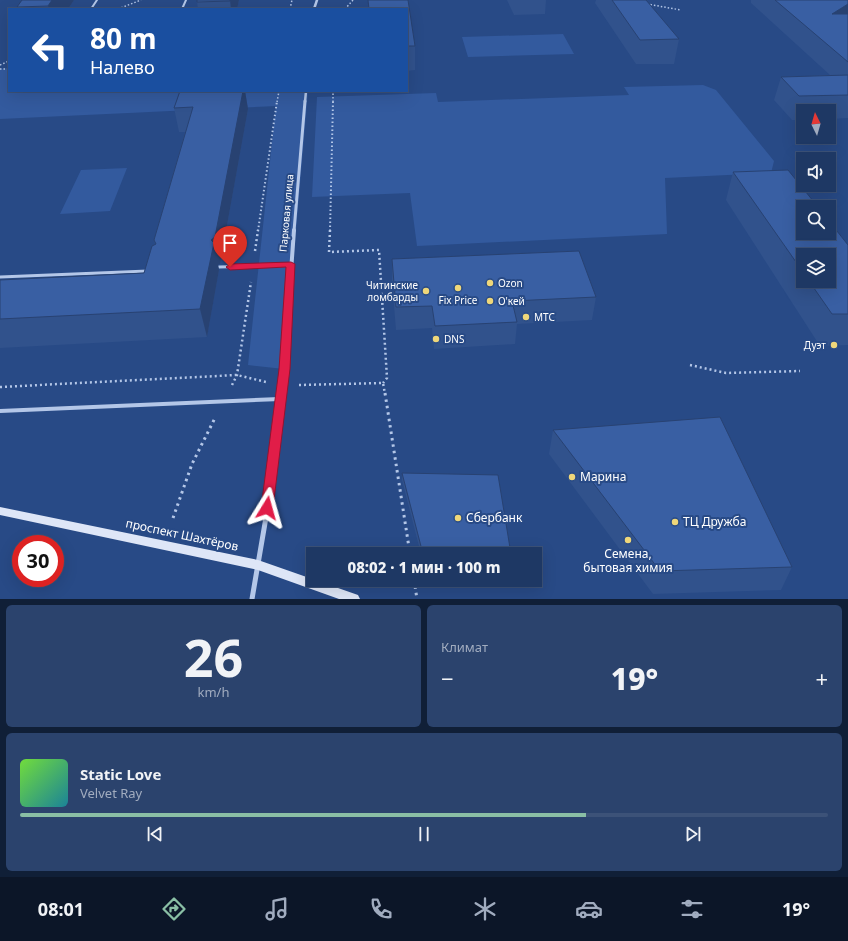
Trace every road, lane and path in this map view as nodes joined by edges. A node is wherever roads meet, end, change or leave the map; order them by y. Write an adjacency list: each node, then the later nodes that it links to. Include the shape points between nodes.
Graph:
1 (141, 0): 4 (path)
2 (353, 0): 5 (path)
3 (644, 4): 6 (path)
4 (121, 8)
5 (346, 8)
6 (681, 10)
7 (279, 92): 11 (path)
8 (306, 92): 10 (street, Парковая улица)
9 (333, 92): 18 (path, via 329,252 379,250 387,378)
10 (291, 264): 11 (lane); 19 (street, Парковая улица)
11 (253, 266): 12 (lane); 17 (path)
12 (219, 267)
13 (151, 271): 14 (lane)
14 (0, 277)
15 (690, 365): 16 (path, via 726,373)
16 (800, 371)
17 (237, 375): 19 (path); 20 (path); 21 (path)
18 (383, 383): 19 (path); 27 (path)
19 (282, 386): 22 (street, Парковая улица)
20 (0, 387)
21 (230, 389)
22 (280, 399): 23 (lane); 28 (street, Парковая улица, via 270,494)
23 (0, 411)
24 (216, 416): 26 (path, via 192,464)
25 (0, 511): 28 (main road, проспект Шахтёров)
26 (173, 518)
27 (409, 547)
28 (258, 565): 30 (street, Парковая улица); 31 (main road, проспект Шахтёров)
29 (415, 587): 32 (path)
30 (252, 599)
31 (354, 599)
32 (417, 599)

